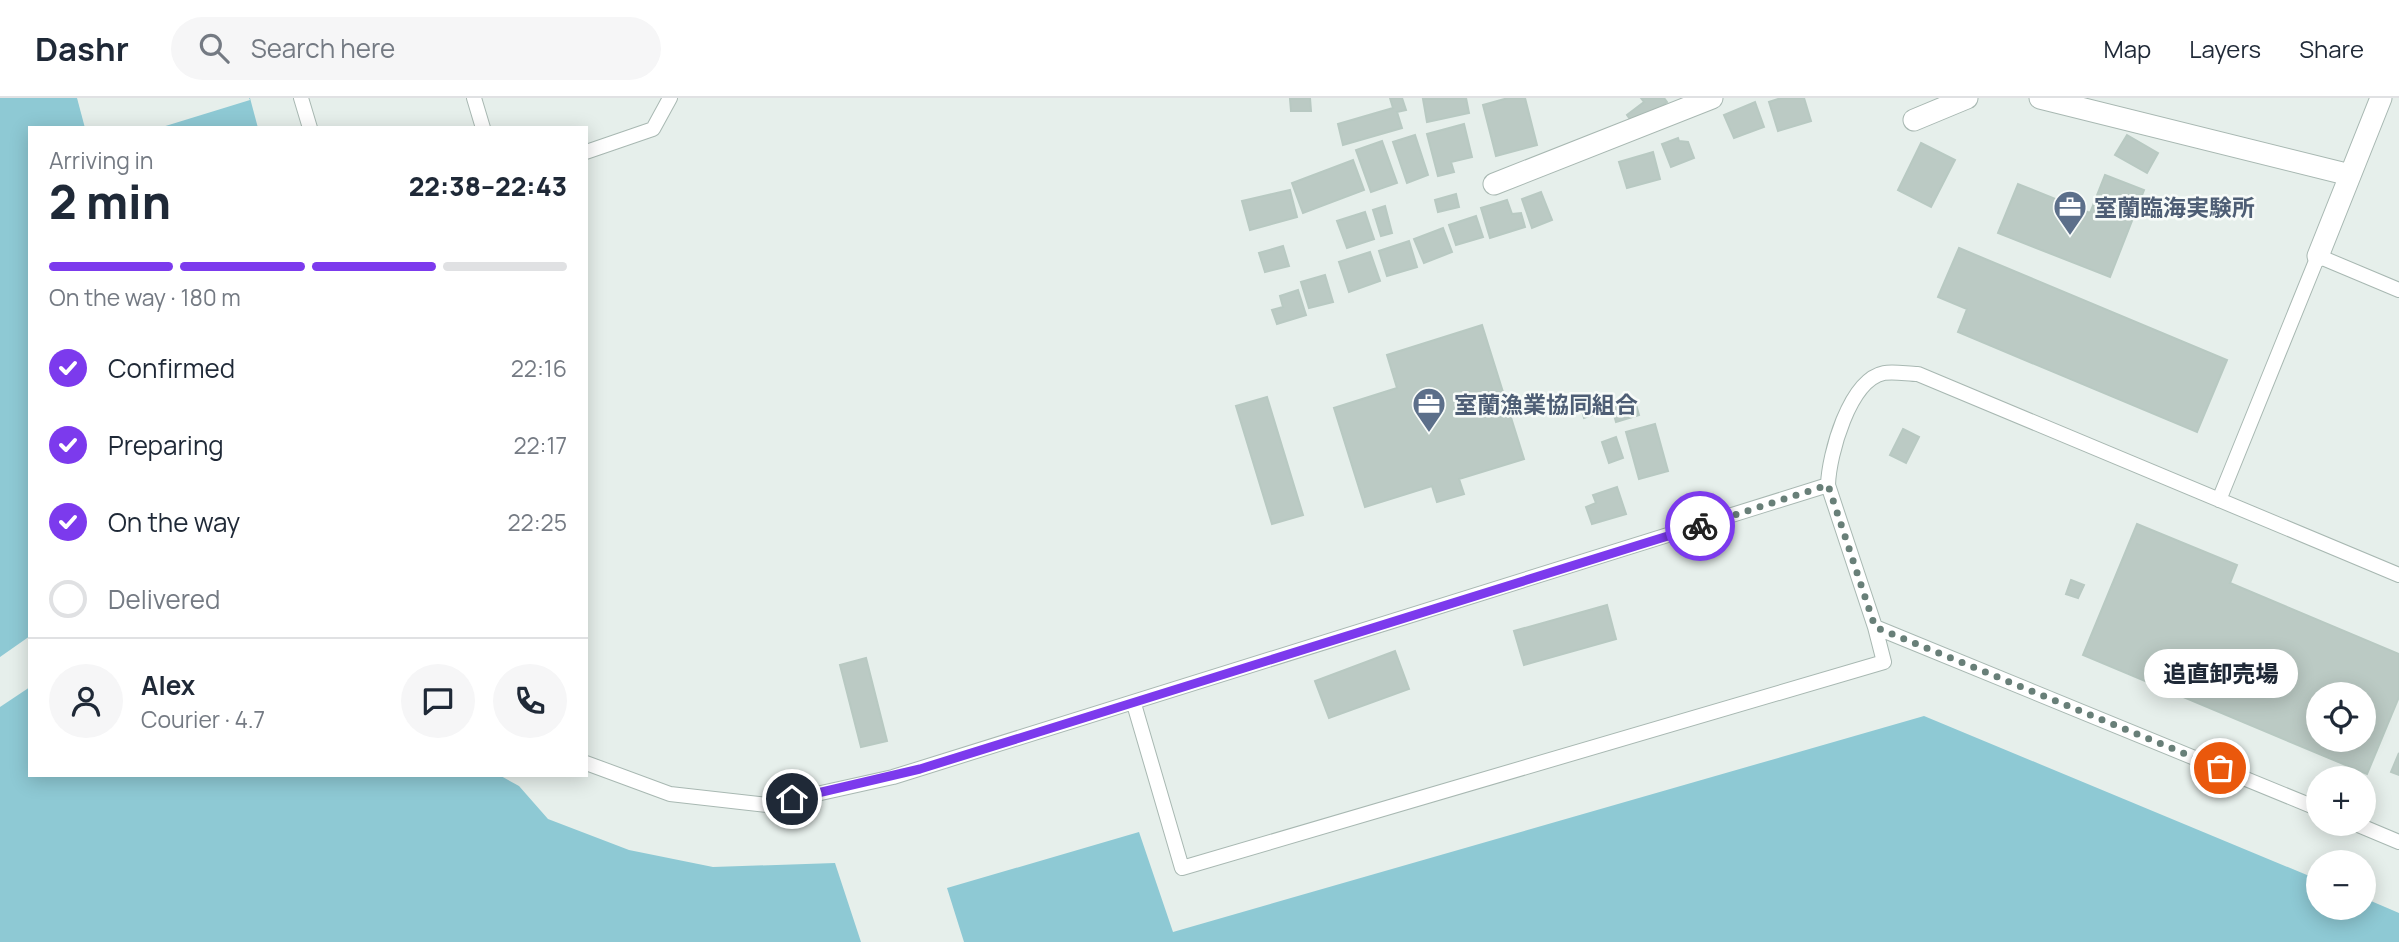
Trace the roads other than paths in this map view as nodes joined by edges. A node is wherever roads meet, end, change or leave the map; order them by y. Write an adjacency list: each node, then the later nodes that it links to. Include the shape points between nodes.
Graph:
1 (301, 98): 9 (lane)
2 (474, 98): 10 (lane)
3 (670, 98): 11 (lane, via 653,129)
4 (1712, 98): 13 (street)
5 (1967, 98): 8 (street)
6 (2039, 98): 12 (street)
7 (2381, 98): 12 (street)
8 (1913, 120)
9 (309, 126)
10 (482, 126)
11 (588, 151)
12 (2350, 175): 14 (street)
13 (1494, 184)
14 (2318, 256): 15 (lane); 17 (lane)
15 (2399, 290)
16 (1828, 485): 17 (lane, via 1829,461 1857,392 1883,373 1906,373); 19 (lane); 20 (lane)
17 (2219, 500): 18 (lane)
18 (2399, 575)
19 (1875, 627): 20 (lane, via 1884,662 1182,868); 22 (lane)
20 (1134, 704): 21 (lane, via 893,777 766,805 670,794)
21 (588, 764)
22 (2306, 804)
23 (2376, 832): 24 (lane)
24 (2399, 842)

